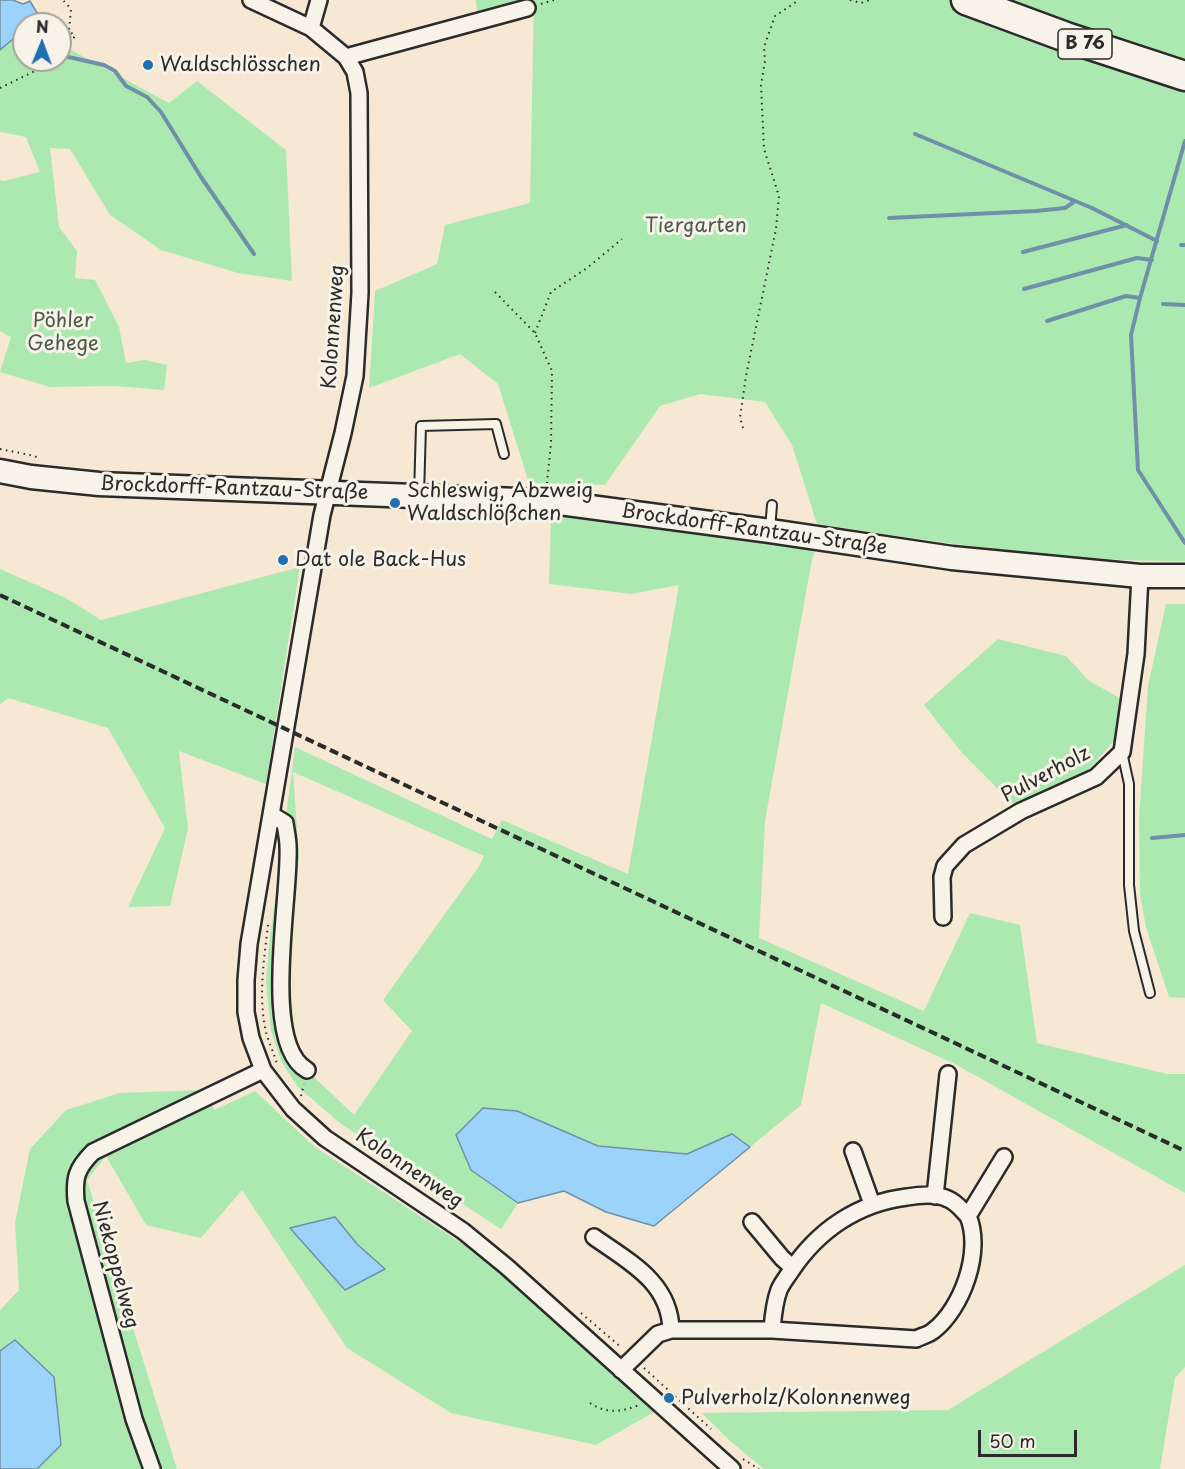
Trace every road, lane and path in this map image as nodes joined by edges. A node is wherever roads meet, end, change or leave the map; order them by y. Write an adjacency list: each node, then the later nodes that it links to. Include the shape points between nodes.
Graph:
1 (251, 0): 9 (street, Kolonnenweg)
2 (319, 0): 9 (street)
3 (799, 0): 18 (path, via 775,16 764,47 764,149 779,196 776,230 746,376 740,417)
4 (850, 0): 5 (path)
5 (870, 0)
6 (966, 0): 13 (highway, B 76)
7 (985, 0): 11 (highway, B 76)
8 (526, 8): 10 (street)
9 (311, 28): 10 (street, Kolonnenweg)
10 (346, 57): 21 (street, Kolonnenweg, via 355,72 359,93 360,293 355,376)
11 (1185, 69)
12 (33, 72): 14 (path)
13 (1185, 76)
14 (0, 88)
15 (622, 239): 17 (path, via 551,292)
16 (495, 292): 17 (path)
17 (535, 333): 23 (path, via 552,371)
18 (743, 428)
19 (504, 454): 22 (lane, via 496,424 421,426)
20 (0, 471): 21 (street, Brockdorff-Rantzau-Straße, via 99,484)
21 (329, 493): 22 (street, Brockdorff-Rantzau-Straße); 29 (street, Kolonnenweg)
22 (419, 496): 23 (street, Brockdorff-Rantzau-Straße)
23 (545, 501): 25 (street, Brockdorff-Rantzau-Straße)
24 (772, 505): 25 (lane)
25 (770, 531): 26 (street, Brockdorff-Rantzau-Straße, via 951,558)
26 (1140, 576): 27 (street, Brockdorff-Rantzau-Straße); 28 (street, Pulverholz, via 1136,654)
27 (1185, 576)
28 (1122, 752): 30 (street, Pulverholz, via 1096,777 1021,811 964,845 945,866); 32 (lane, via 1129,784 1134,931)
29 (272, 815): 33 (street, Kolonnenweg, via 246,980 251,1038); 34 (street, via 285,823 288,847 280,976 283,1023 291,1053 298,1065)
30 (943, 917)
31 (268, 922): 33 (path, via 262,982)
32 (1150, 993)
33 (270, 1067): 49 (street, Kolonnenweg, via 293,1109 325,1138 464,1231); 54 (street, Niekoppelweg, via 93,1152 78,1170 74,1184 76,1201 134,1419)
34 (307, 1070): 36 (path, via 300,1098)
35 (948, 1074): 39 (street)
36 (295, 1090)
37 (853, 1151): 40 (street)
38 (1004, 1157): 41 (street)
39 (935, 1196): 40 (street); 41 (street, via 947,1198)
40 (872, 1204): 44 (street, via 821,1235)
41 (968, 1216): 47 (street, via 975,1245 970,1267 954,1308 931,1333 916,1338)
42 (752, 1222): 44 (street)
43 (594, 1237): 46 (street, via 648,1276 667,1300)
44 (793, 1268): 47 (street, via 779,1290)
45 (581, 1313): 48 (path)
46 (671, 1330): 47 (street); 48 (street, via 658,1334)
47 (772, 1330)
48 (633, 1357): 49 (street); 52 (path)
49 (621, 1370): 50 (street, Kolonnenweg)
50 (651, 1396): 51 (path, via 639,1406 620,1411 599,1409); 55 (street, Kolonnenweg)
51 (590, 1403)
52 (711, 1429)
53 (737, 1453): 56 (path)
54 (152, 1469)
55 (732, 1469)
56 (759, 1469)

